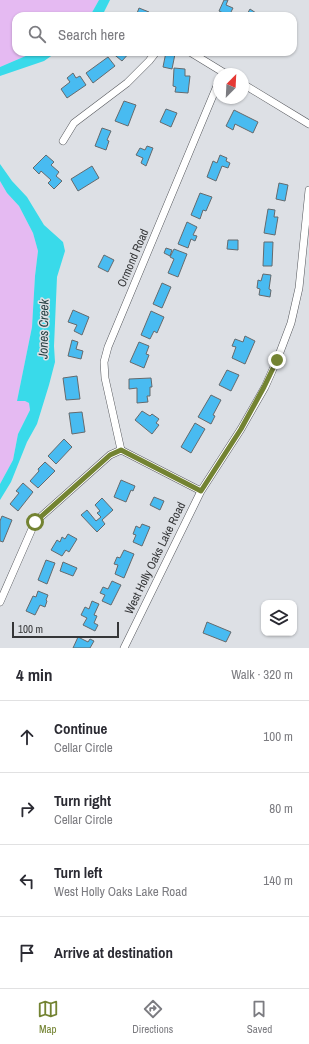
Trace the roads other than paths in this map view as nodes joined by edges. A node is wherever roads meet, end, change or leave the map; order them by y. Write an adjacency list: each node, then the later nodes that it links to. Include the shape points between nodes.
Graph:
1 (153, 56): 7 (street, via 127,83 74,123)
2 (196, 56): 3 (street)
3 (215, 68)
4 (249, 88): 6 (street)
5 (213, 95): 9 (street, Ormond Road, via 104,362 105,378)
6 (309, 124)
7 (63, 141)
8 (309, 190): 10 (street, West Holly Oaks Lake Road, via 299,288 291,323 262,393)
9 (121, 450): 10 (street); 11 (street, via 110,455 35,522)
10 (201, 491): 12 (street, West Holly Oaks Lake Road)
11 (0, 602)
12 (124, 648)

